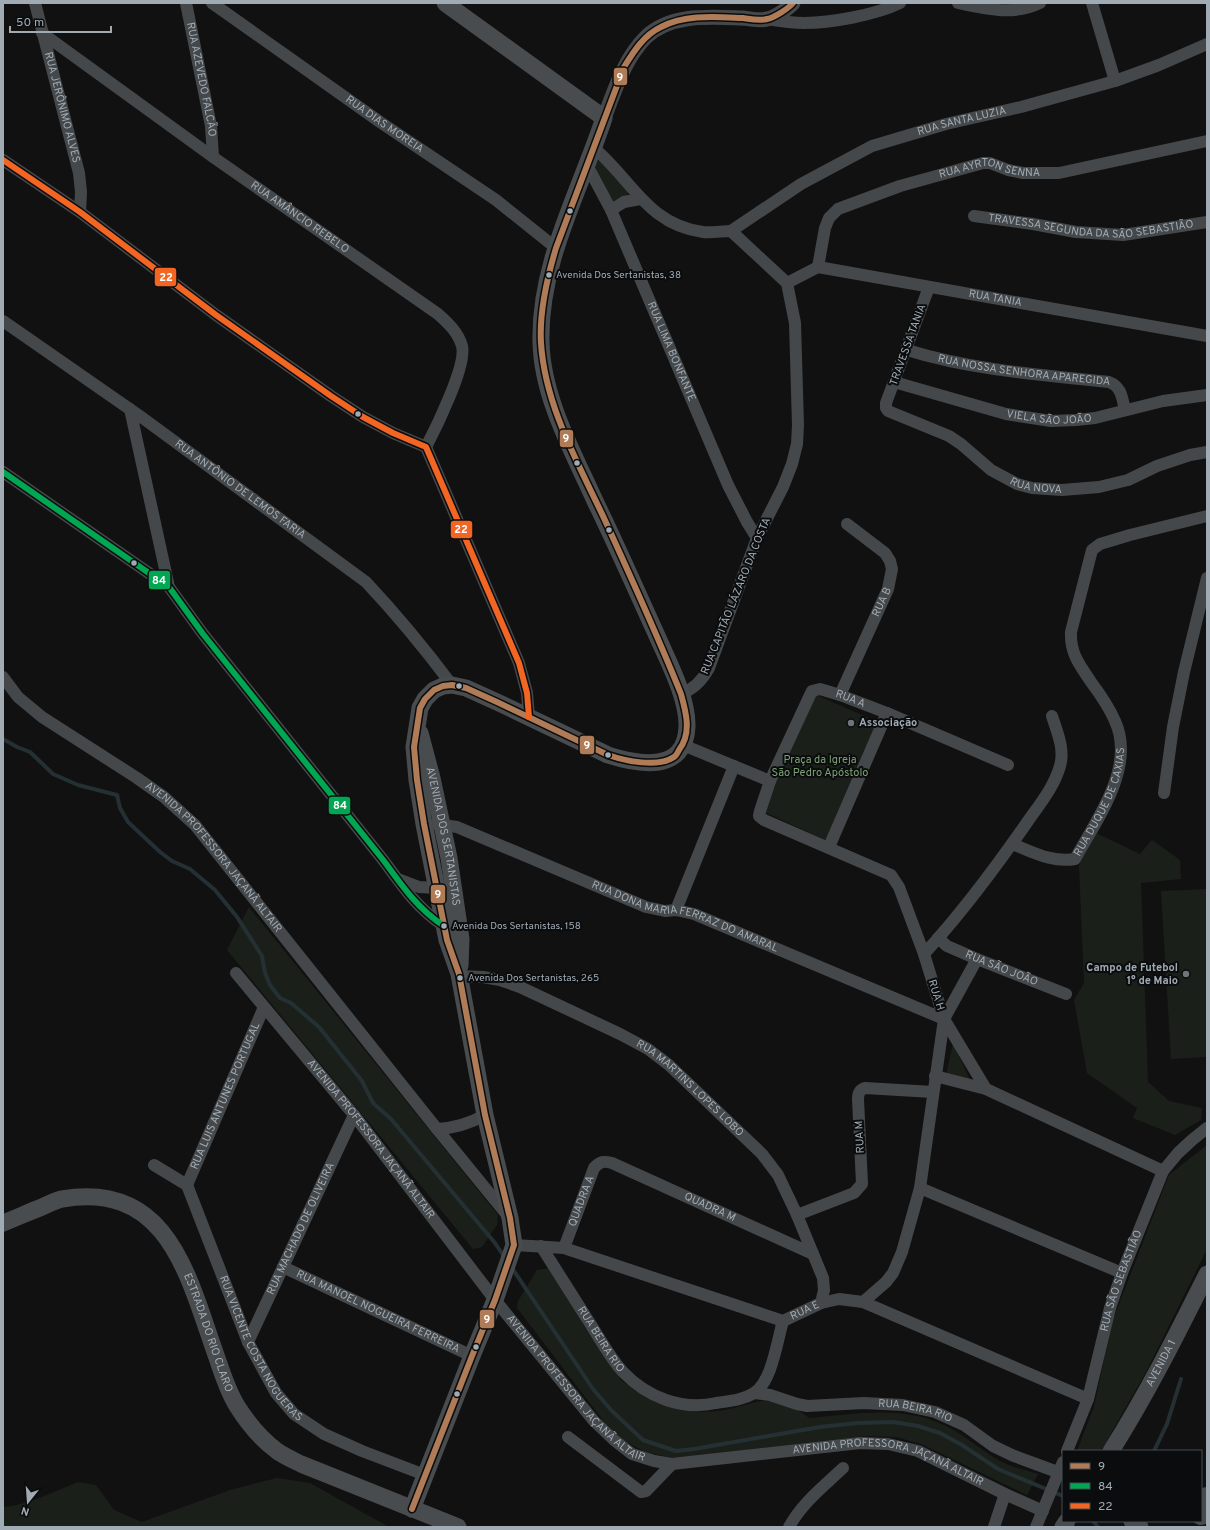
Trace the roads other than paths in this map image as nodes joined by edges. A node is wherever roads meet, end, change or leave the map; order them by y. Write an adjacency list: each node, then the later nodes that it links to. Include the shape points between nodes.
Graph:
1 (35, 3): 11 (street, RUA JERÔNIMO ALVES)
2 (186, 3): 17 (street, RUA AZEVEDO FALCÃO, via 211,126)
3 (212, 3): 26 (street, RUA DIAS MOREIA, via 380,122 496,200)
4 (445, 3): 14 (main road)
5 (793, 3): 10 (street)
6 (900, 3): 10 (street, via 873,14 820,22)
7 (958, 3): 8 (street, via 994,10 1032,7)
8 (1040, 3)
9 (1092, 3): 13 (street)
10 (767, 19): 14 (street, via 708,17 661,26 647,36 624,67)
11 (42, 33): 17 (street, RUA AMÂNCIO REBELO); 22 (street, RUA JERÔNIMO ALVES, via 79,173)
12 (1207, 44): 13 (street, RUA SANTA LUZIA)
13 (1115, 81): 25 (street, RUA SANTA LUZIA, via 923,130 872,146 801,184)
14 (604, 118): 16 (main road)
15 (1207, 141): 27 (street, RUA AYRTON SENNA, via 1059,173 1023,174 983,163 900,186 844,206 832,214 825,228)
16 (594, 148): 19 (main road); 20 (street)
17 (213, 157): 38 (street, RUA AMÂNCIO REBELO, via 438,314 450,325 458,336 462,358)
18 (3, 160): 22 (street)
19 (587, 165): 21 (street, RUA LIMA BONFANTE); 26 (main road)
20 (640, 200): 21 (street, via 624,202); 25 (street, via 670,222 690,229 705,232)
21 (611, 210): 43 (street, RUA LIMA BONFANTE, via 728,486)
22 (80, 212): 38 (street, via 210,311 331,396 363,417)
23 (974, 216): 24 (street, TRAVESSA SEGUNDA DA SÃO SEBASTIÃO, via 1076,232 1123,235)
24 (1207, 222)
25 (731, 231): 28 (street)
26 (556, 248): 48 (main road, via 547,278 542,311 541,342 545,375 569,445)
27 (818, 267): 28 (street); 29 (street, RUA TANIA)
28 (787, 283): 43 (street, RUA CAPITÃO LÁZARO DA COSTA, via 795,323 797,444 783,487)
29 (929, 287): 31 (street, RUA TANIA); 32 (street, TRAVESSA TANIA)
30 (3, 321): 36 (street, RUA ANTÔNIO DE LEMOS FARIA)
31 (1207, 336)
32 (906, 350): 33 (street, TRAVESSA TANIA); 37 (street, RUA NOSSA SENHORA APAREGIDA, via 969,365 1109,382 1120,390)
33 (894, 382): 35 (street, TRAVESSA TANIA); 37 (street, VIELA SÃO JOÃO, via 1031,419 1076,420)
34 (1207, 395): 37 (street, VIELA SÃO JOÃO, via 1163,401)
35 (886, 403): 39 (street, RUA NOVA, via 888,411 949,436 991,470 1017,484 1032,488 1062,490 1099,487 1128,480 1157,466 1190,455)
36 (130, 410): 45 (street); 47 (street, RUA ANTÔNIO DE LEMOS FARIA, via 366,582)
37 (1125, 410)
38 (426, 447): 52 (street, via 519,663 527,693)
39 (1207, 452)
40 (3, 472): 45 (street)
41 (1207, 516): 62 (street, RUA DUQUE DE CAXIAS, via 1122,537 1100,544 1092,550 1071,632 1071,642 1076,658 1115,722 1121,745 1117,777 1075,859 1053,860)
42 (847, 524): 49 (street, RUA B, via 885,553 892,569 888,588)
43 (758, 538): 48 (street, RUA CAPITÃO LÁZARO DA COSTA, via 709,668 697,685)
44 (1207, 578): 58 (street, via 1173,726)
45 (169, 587): 64 (street, via 203,634)
46 (3, 677): 82 (street, AVENIDA PROFESSORA JAÇANÃ ALTAIR, via 18,697 42,717 164,797 195,825)
47 (452, 685): 52 (main road, via 466,688); 53 (main road, AVENIDA DOS SERTANISTAS, via 434,690 425,699 420,708)
48 (681, 694): 54 (main road, via 686,710 687,727)
49 (840, 695): 50 (street, RUA A); 57 (street, RUA A, via 820,689 812,692)
50 (887, 713): 55 (street, RUA A); 63 (street)
51 (1052, 716): 62 (street, via 1061,745 1060,764 1054,783)
52 (529, 717): 54 (main road, via 608,755 624,760 661,762 674,757)
53 (418, 723): 60 (main road, AVENIDA DOS SERTANISTAS, via 414,747); 61 (main road, AVENIDA DOS SERTANISTAS)
54 (683, 745): 56 (street)
55 (1008, 765)
56 (734, 766): 57 (street); 66 (street)
57 (770, 781): 59 (street, RUA A)
58 (1164, 793)
59 (760, 810): 63 (street, RUA H, via 759,816 764,820)
60 (424, 824): 61 (street, RUA DONA MARIA FERRAZ DO AMARAL); 65 (main road, AVENIDA DOS SERTANISTAS)
61 (443, 824): 66 (street, RUA DONA MARIA FERRAZ DO AMARAL, via 457,827 646,907 665,911); 67 (main road, AVENIDA DOS SERTANISTAS)
62 (1012, 844): 68 (street)
63 (829, 848): 69 (street, RUA H, via 891,875 899,887)
64 (396, 878): 65 (street, via 419,887); 67 (street, via 420,908)
65 (438, 888): 67 (main road, via 446,895)
66 (676, 910): 75 (street, RUA DONA MARIA FERRAZ DO AMARAL, via 694,914)
67 (452, 924): 72 (main road, AVENIDA DOS SERTANISTAS, via 461,939)
68 (938, 938): 69 (street); 70 (street, RUA SÃO JOÃO, via 948,946)
69 (924, 954): 75 (street, RUA H)
70 (978, 959): 73 (street, RUA SÃO JOÃO); 75 (street)
71 (236, 973): 74 (street, AVENIDA PROFESSORA JAÇANÃ ALTAIR)
72 (459, 975): 80 (main road, AVENIDA DOS SERTANISTAS); 88 (street, RUA MARTINS LOPES LOBO, via 500,980 520,987 648,1049 669,1065 762,1154 778,1175)
73 (1066, 994)
74 (264, 1008): 79 (street, AVENIDA PROFESSORA JAÇANÃ ALTAIR); 86 (street, RUA LUIS ANTUNES PORTUGAL)
75 (944, 1018): 76 (street, RUA H); 77 (street)
76 (935, 1076): 77 (street); 78 (street, RUA H)
77 (986, 1089): 85 (street)
78 (933, 1092): 87 (street, RUA H); 88 (street, RUA M, via 862,1089 858,1099 862,1184 854,1193)
79 (354, 1115): 95 (street, RUA MACHADO DE OLIVEIRA); 98 (street, AVENIDA PROFESSORA JAÇANÃ ALTAIR)
80 (485, 1115): 82 (street, via 461,1126); 89 (main road, AVENIDA DOS SERTANISTAS)
81 (1207, 1128): 85 (street, RUA SÃO SEBASTIÃO, via 1178,1153)
82 (436, 1129): 89 (street, AVENIDA PROFESSORA JAÇANÃ ALTAIR)
83 (606, 1162): 92 (street, QUADRA A, via 601,1162 594,1168); 94 (street, QUADRA M)
84 (154, 1165): 86 (street)
85 (1163, 1171): 96 (street, RUA SÃO SEBASTIÃO)
86 (187, 1185): 102 (street, RUA VICENTE COSTA NOGUERAS)
87 (920, 1188): 96 (street); 99 (street, RUA H, via 893,1273)
88 (797, 1215): 94 (street, RUA MARTINS LOPES LOBO)
89 (510, 1218): 93 (main road, AVENIDA DOS SERTANISTAS)
90 (3, 1223): 116 (main road, ESTRADA DO RIO CLARO, via 60,1200 88,1197 116,1200 139,1210 156,1224 188,1275 225,1382 237,1405 257,1433 277,1451 301,1464)
91 (541, 1246): 92 (street, RUA E); 93 (street, RUA E); 104 (street, RUA BEIRA RIO, via 622,1372 637,1385 656,1396 684,1405 706,1406)
92 (564, 1248): 101 (street, RUA E)
93 (512, 1249): 98 (main road, AVENIDA DOS SERTANISTAS)
94 (813, 1254): 100 (street, RUA MARTINS LOPES LOBO, via 824,1284)
95 (283, 1267): 102 (street, RUA MACHADO DE OLIVEIRA); 103 (street, RUA MANOEL NOGUEIRA FERREIRA)
96 (1122, 1273): 105 (street, RUA SÃO SEBASTIÃO, via 1110,1308)
97 (1207, 1274): 108 (main road, AVENIDA 1, via 1160,1367)
98 (495, 1300): 103 (main road, AVENIDA DOS SERTANISTAS); 109 (street, AVENIDA PROFESSORA JAÇANÃ ALTAIR, via 594,1421 614,1440 632,1454)
99 (863, 1302): 100 (street, RUA E, via 839,1299); 105 (street, RUA E)
100 (821, 1303): 101 (street, RUA E)
101 (783, 1321): 104 (street, via 768,1376)
102 (248, 1342): 112 (street, RUA VICENTE COSTA NOGUERAS, via 276,1393 294,1414 324,1434 362,1452)
103 (472, 1356): 112 (main road, AVENIDA DOS SERTANISTAS)
104 (755, 1393): 111 (street, RUA BEIRA RIO, via 807,1406 895,1404 934,1412 964,1425 993,1446)
105 (1088, 1399): 107 (street, RUA SÃO SEBASTIÃO)
106 (568, 1437): 109 (street, via 641,1492 646,1491)
107 (1067, 1450)
108 (1112, 1450)
109 (672, 1464): 113 (street, AVENIDA PROFESSORA JAÇANÃ ALTAIR, via 860,1443 888,1444 918,1451)
110 (843, 1468): 119 (street, via 797,1513)
111 (1060, 1473): 115 (street)
112 (426, 1476): 116 (main road, AVENIDA DOS SERTANISTAS)
113 (1005, 1494): 115 (street, AVENIDA PROFESSORA JAÇANÃ ALTAIR); 120 (street)
114 (1207, 1497): 117 (highway)
115 (1045, 1506): 121 (street)
116 (412, 1510): 118 (main road, ESTRADA DO RIO CLARO)
117 (1202, 1512)
118 (458, 1527)
119 (789, 1527)
120 (994, 1527)
121 (1036, 1527)

